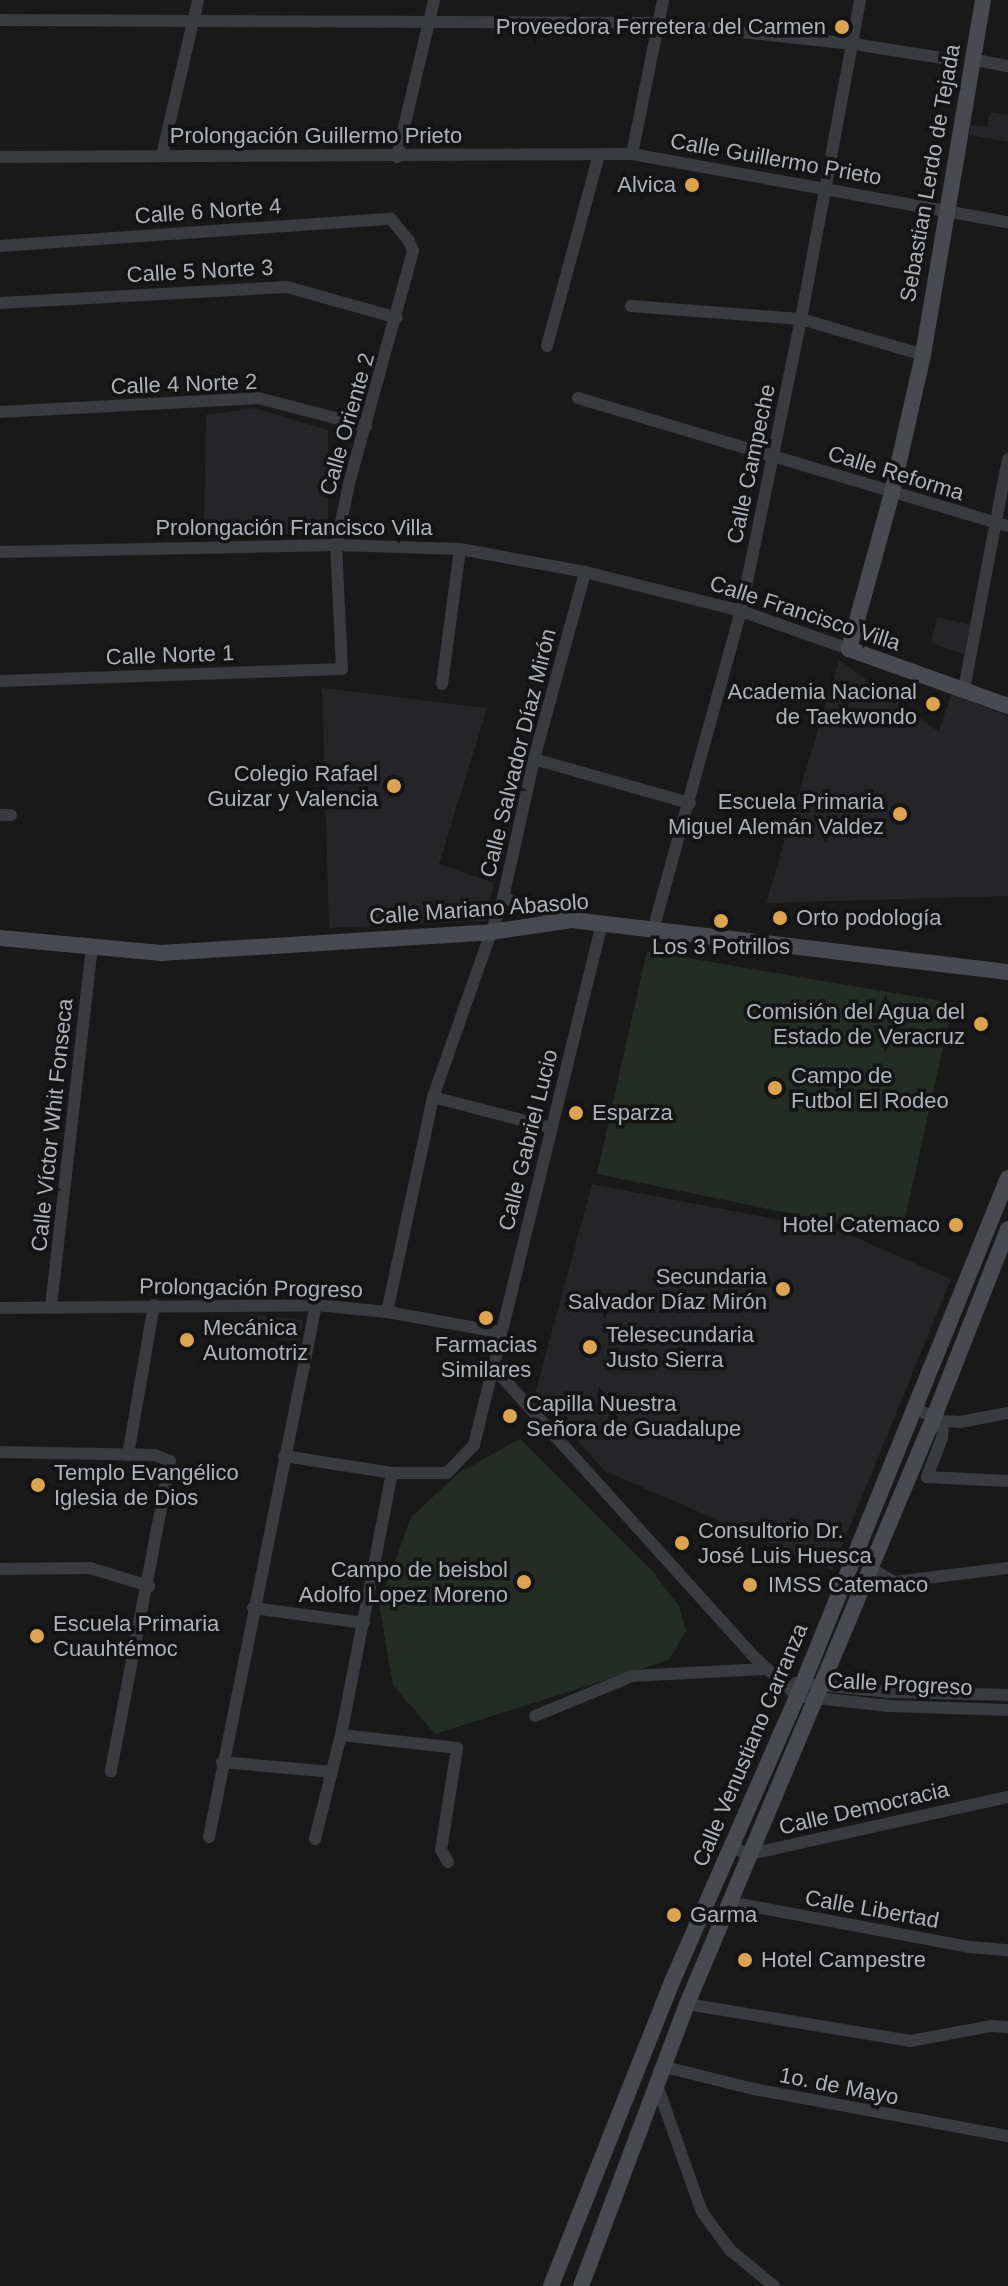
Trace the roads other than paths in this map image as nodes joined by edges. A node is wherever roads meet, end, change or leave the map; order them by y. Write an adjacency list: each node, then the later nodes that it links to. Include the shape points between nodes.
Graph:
1 (198, 0): 8 (street)
2 (434, 0): 7 (street)
3 (663, 0): 9 (street)
4 (860, 0): 10 (street, Calle Campeche)
5 (983, 0): 12 (main road, Sebastian Lerdo de Tejada)
6 (0, 20): 8 (street)
7 (430, 20): 8 (street); 9 (street); 18 (street)
8 (193, 21): 15 (street)
9 (657, 23): 10 (street); 14 (street)
10 (854, 44): 11 (street); 19 (street, Calle Campeche)
11 (941, 58)
12 (971, 59): 13 (street); 20 (main road, Sebastian Lerdo de Tejada)
13 (1008, 66)
14 (632, 154): 16 (street, Prolongación Guillermo Prieto); 19 (street, Calle Guillermo Prieto)
15 (162, 155): 17 (street, Prolongación Guillermo Prieto); 18 (street, Prolongación Guillermo Prieto)
16 (599, 155): 18 (street, Prolongación Guillermo Prieto); 28 (street)
17 (0, 157)
18 (397, 157)
19 (823, 187): 20 (street, Calle Guillermo Prieto); 27 (street, Calle Campeche)
20 (945, 210): 21 (street, Calle Guillermo Prieto); 29 (main road, Sebastian Lerdo de Tejada)
21 (1008, 222)
22 (409, 241): 23 (street, Calle 6 Norte 4, via 391,219); 26 (street, Calle Oriente 2, via 413,251)
23 (0, 246)
24 (0, 303): 26 (street, Calle 5 Norte 3, via 287,287)
25 (631, 306): 27 (street)
26 (397, 318): 32 (street, Calle Oriente 2)
27 (801, 319): 29 (street); 33 (street, Calle Campeche)
28 (547, 346)
29 (923, 355): 35 (main road)
30 (578, 398): 33 (street, Calle Reforma)
31 (0, 412): 32 (street, Calle 4 Norte 2, via 258,398)
32 (366, 426): 37 (street, Calle Oriente 2)
33 (774, 456): 35 (street, Calle Reforma); 41 (street, Calle Campeche)
34 (1008, 459): 36 (street)
35 (892, 493): 36 (street, Calle Reforma); 42 (main road)
36 (1002, 524): 46 (street)
37 (336, 545): 38 (street, Prolongación Francisco Villa); 39 (street, Prolongación Francisco Villa); 43 (street, Calle Oriente 2)
38 (460, 549): 40 (street, Prolongación Francisco Villa); 45 (street)
39 (0, 552)
40 (585, 572): 41 (street, Calle Francisco Villa); 48 (street, Calle Salvador Díaz Mirón)
41 (741, 611): 42 (street, Calle Francisco Villa); 49 (street, Calle Campeche)
42 (849, 649): 46 (main road, Calle Francisco Villa)
43 (342, 669): 44 (street, Calle Norte 1)
44 (0, 681)
45 (442, 684)
46 (964, 689): 47 (main road, Calle Francisco Villa)
47 (1008, 706)
48 (534, 759): 49 (street); 50 (street, Calle Salvador Díaz Mirón)
49 (690, 803): 53 (street, Calle Campeche)
50 (503, 898): 51 (street); 54 (street, Calle Salvador Díaz Mirón)
51 (572, 920): 52 (main road, Calle Mariano Abasolo); 54 (main road, Calle Mariano Abasolo)
52 (602, 923): 53 (main road, Calle Mariano Abasolo); 59 (street, Calle Gabriel Lucio)
53 (653, 930): 57 (main road, Calle Mariano Abasolo)
54 (491, 932): 56 (main road, Calle Mariano Abasolo, via 161,953); 58 (street, Calle Salvador Díaz Mirón)
55 (0, 938): 56 (main road, Calle Mariano Abasolo)
56 (92, 948): 64 (street, Calle Víctor Whit Fonseca)
57 (1008, 972)
58 (433, 1097): 59 (street); 66 (street, Calle Salvador Díaz Mirón)
59 (552, 1128): 67 (street, Calle Gabriel Lucio)
60 (1006, 1186): 69 (main road, Calle Venustiano Carranza)
61 (1008, 1229): 71 (main road, Calle Venustiano Carranza)
62 (154, 1305): 63 (street, Prolongación Progreso); 64 (street, Prolongación Progreso); 73 (street)
63 (316, 1305): 66 (street, Prolongación Progreso); 74 (street)
64 (51, 1306): 65 (street, Prolongación Progreso)
65 (0, 1308)
66 (387, 1312): 67 (street, Prolongación Progreso)
67 (499, 1332): 68 (street, Calle Gabriel Lucio)
68 (493, 1367): 75 (street, Calle Gabriel Lucio, via 474,1445 447,1473); 83 (street)
69 (913, 1408): 71 (street); 84 (main road, Calle Venustiano Carranza)
70 (1008, 1413): 71 (street, via 960,1422)
71 (938, 1419): 76 (street, via 942,1438 927,1477); 77 (main road, Calle Venustiano Carranza)
72 (0, 1452): 73 (street)
73 (128, 1455): 80 (street, via 170,1461)
74 (284, 1456): 75 (street); 81 (street)
75 (392, 1473): 82 (street)
76 (1008, 1481)
77 (870, 1568): 78 (street, via 894,1582); 84 (main road, Calle Venustiano Carranza)
78 (1008, 1568)
79 (0, 1569): 80 (street, via 90,1568)
80 (149, 1586): 90 (street)
81 (253, 1608): 82 (street); 89 (street)
82 (364, 1623): 88 (street)
83 (767, 1669): 84 (street, Calle Progreso, via 782,1683); 87 (street, via 632,1676)
84 (808, 1691): 85 (street, Calle Progreso); 86 (street, Calle Progreso, via 889,1706); 95 (main road, Calle Venustiano Carranza); 96 (main road, Calle Venustiano Carranza)
85 (1008, 1695)
86 (1008, 1710)
87 (535, 1716)
88 (341, 1735): 91 (street); 97 (street, via 457,1748)
89 (222, 1762): 91 (street); 93 (street)
90 (111, 1771)
91 (332, 1772): 94 (street)
92 (1008, 1797): 96 (street, Calle Democracia)
93 (209, 1837)
94 (315, 1839)
95 (729, 1847): 96 (street); 105 (main road, Calle Venustiano Carranza)
96 (750, 1854): 98 (main road, Calle Venustiano Carranza)
97 (444, 1856)
98 (729, 1902): 99 (street, Calle Libertad); 100 (main road, Calle Venustiano Carranza)
99 (1008, 1950)
100 (687, 2004): 101 (street, via 910,2041); 102 (main road, Calle Venustiano Carranza)
101 (1008, 2027)
102 (665, 2067): 103 (main road, Calle Venustiano Carranza); 104 (street, 1o. de Mayo)
103 (658, 2088): 106 (main road, Calle Venustiano Carranza); 107 (street, via 702,2212 730,2250)
104 (1008, 2136)
105 (551, 2286)
106 (581, 2286)
107 (774, 2286)

